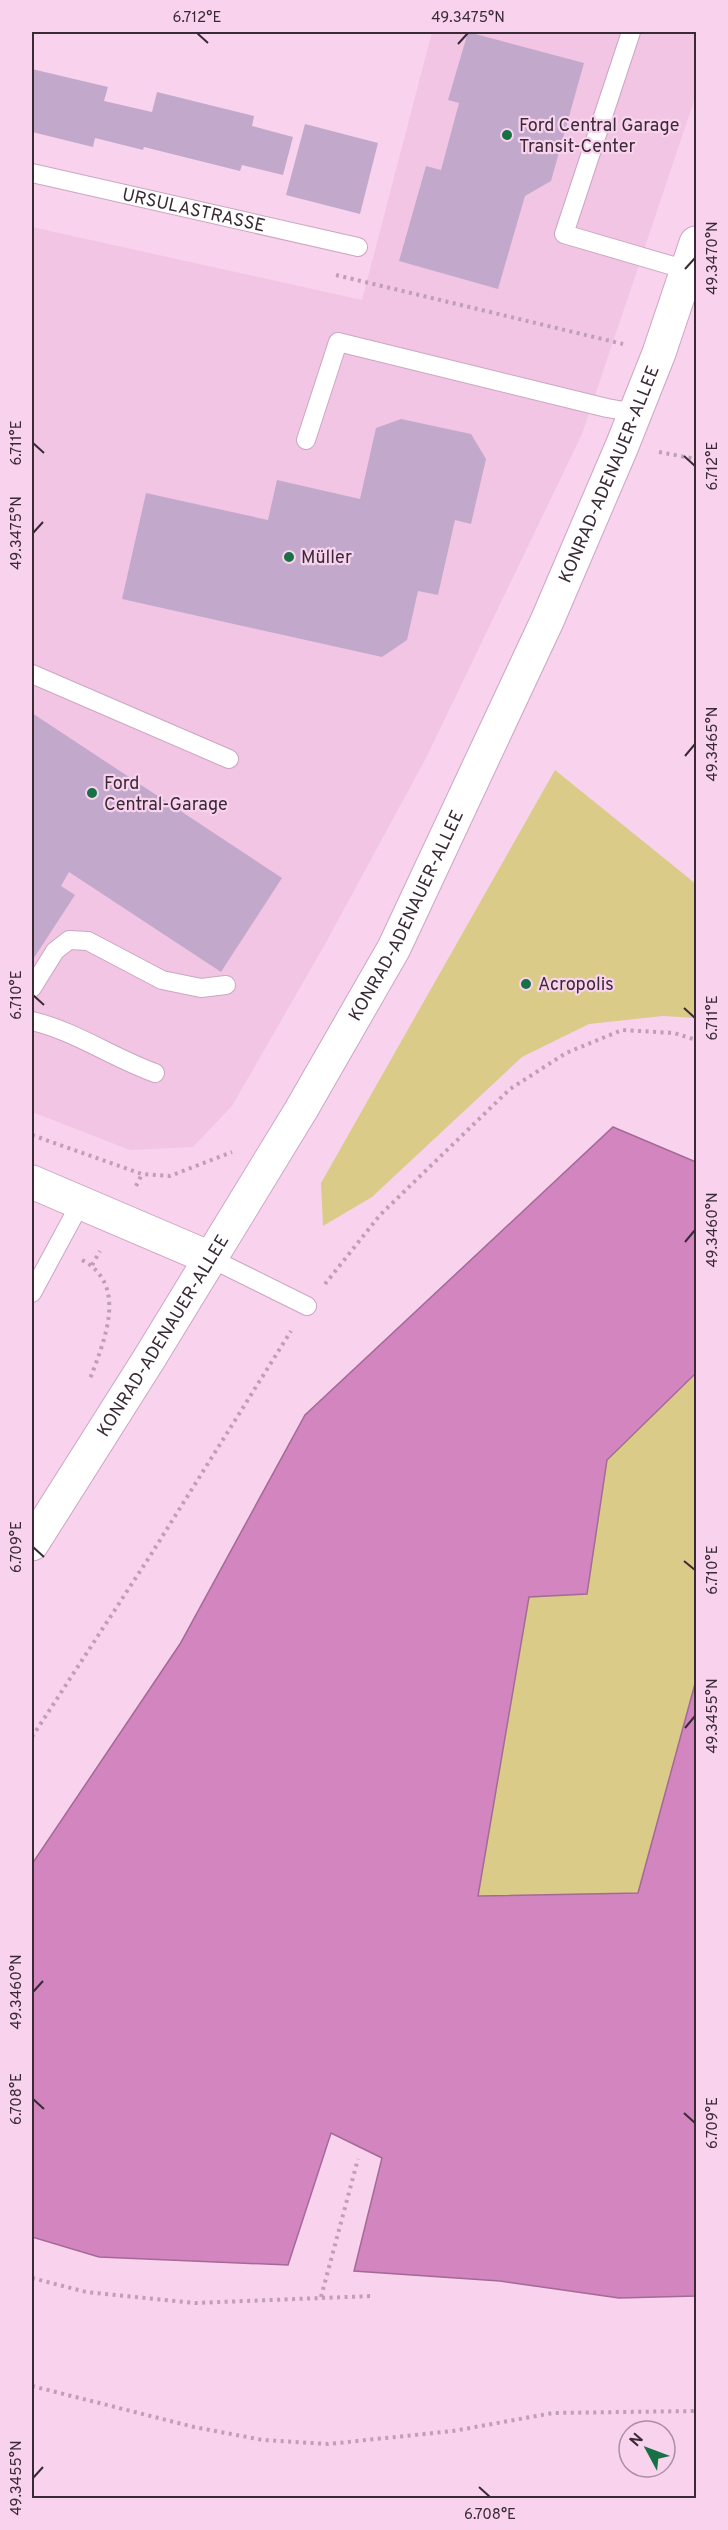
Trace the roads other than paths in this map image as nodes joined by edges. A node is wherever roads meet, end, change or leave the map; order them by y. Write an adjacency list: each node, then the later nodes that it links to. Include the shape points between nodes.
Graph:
1 (632, 32): 4 (lane, via 564,234)
2 (32, 173): 3 (lane, URSULASTRASSE)
3 (358, 248)
4 (692, 257): 5 (street, KONRAD-ADENAUER-ALLEE)
5 (636, 412): 6 (lane, via 338,342); 15 (street, KONRAD-ADENAUER-ALLEE, via 546,621 394,948)
6 (306, 440)
7 (32, 674): 8 (lane)
8 (229, 759)
9 (226, 985): 10 (lane, via 201,988 162,980 88,941 69,940 55,951)
10 (32, 988)
11 (32, 1021): 12 (lane, via 55,1027)
12 (155, 1073)
13 (32, 1182): 14 (street)
14 (80, 1204): 15 (street); 16 (lane)
15 (210, 1258): 17 (lane); 18 (street, KONRAD-ADENAUER-ALLEE)
16 (32, 1293)
17 (307, 1306)
18 (32, 1544)

